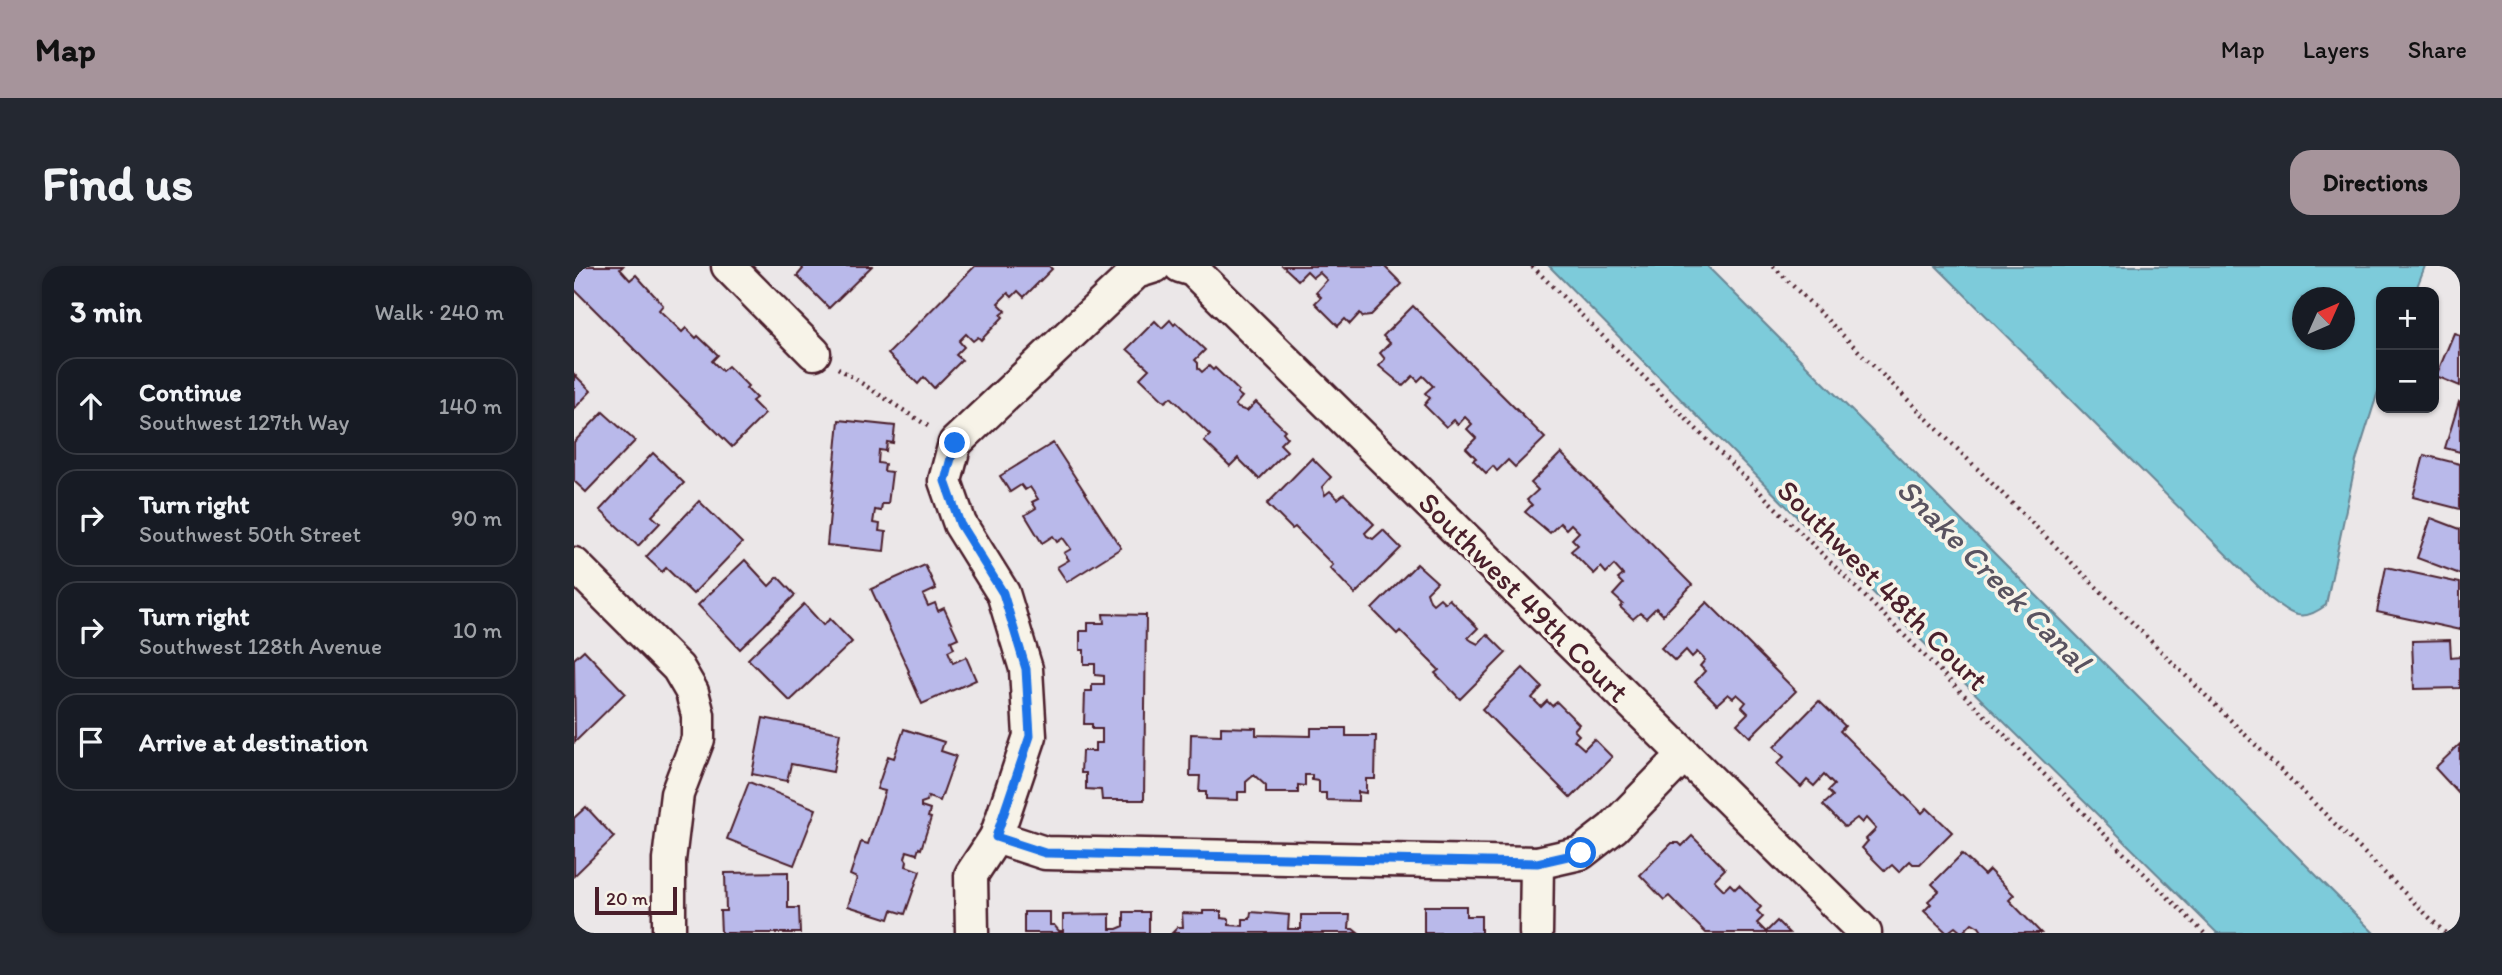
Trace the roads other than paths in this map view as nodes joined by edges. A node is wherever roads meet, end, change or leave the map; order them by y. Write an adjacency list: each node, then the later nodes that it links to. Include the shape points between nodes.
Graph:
1 (728, 266): 4 (street)
2 (1156, 266): 7 (street, via 1136,272 955,443 945,481 960,524 1003,593 1026,669 1030,736)
3 (1180, 266): 6 (street, Southwest 49th Court, via 1193,271)
4 (814, 353)
5 (574, 564): 9 (street, via 678,668 698,715 698,740 677,794 669,860)
6 (1685, 755): 8 (street, via 1613,828 1581,853); 12 (street, Southwest 49th Court)
7 (996, 837): 8 (street, via 1045,853); 10 (street, via 971,875)
8 (1537, 863): 11 (street)
9 (668, 933)
10 (972, 933)
11 (1536, 933)
12 (1865, 933)

